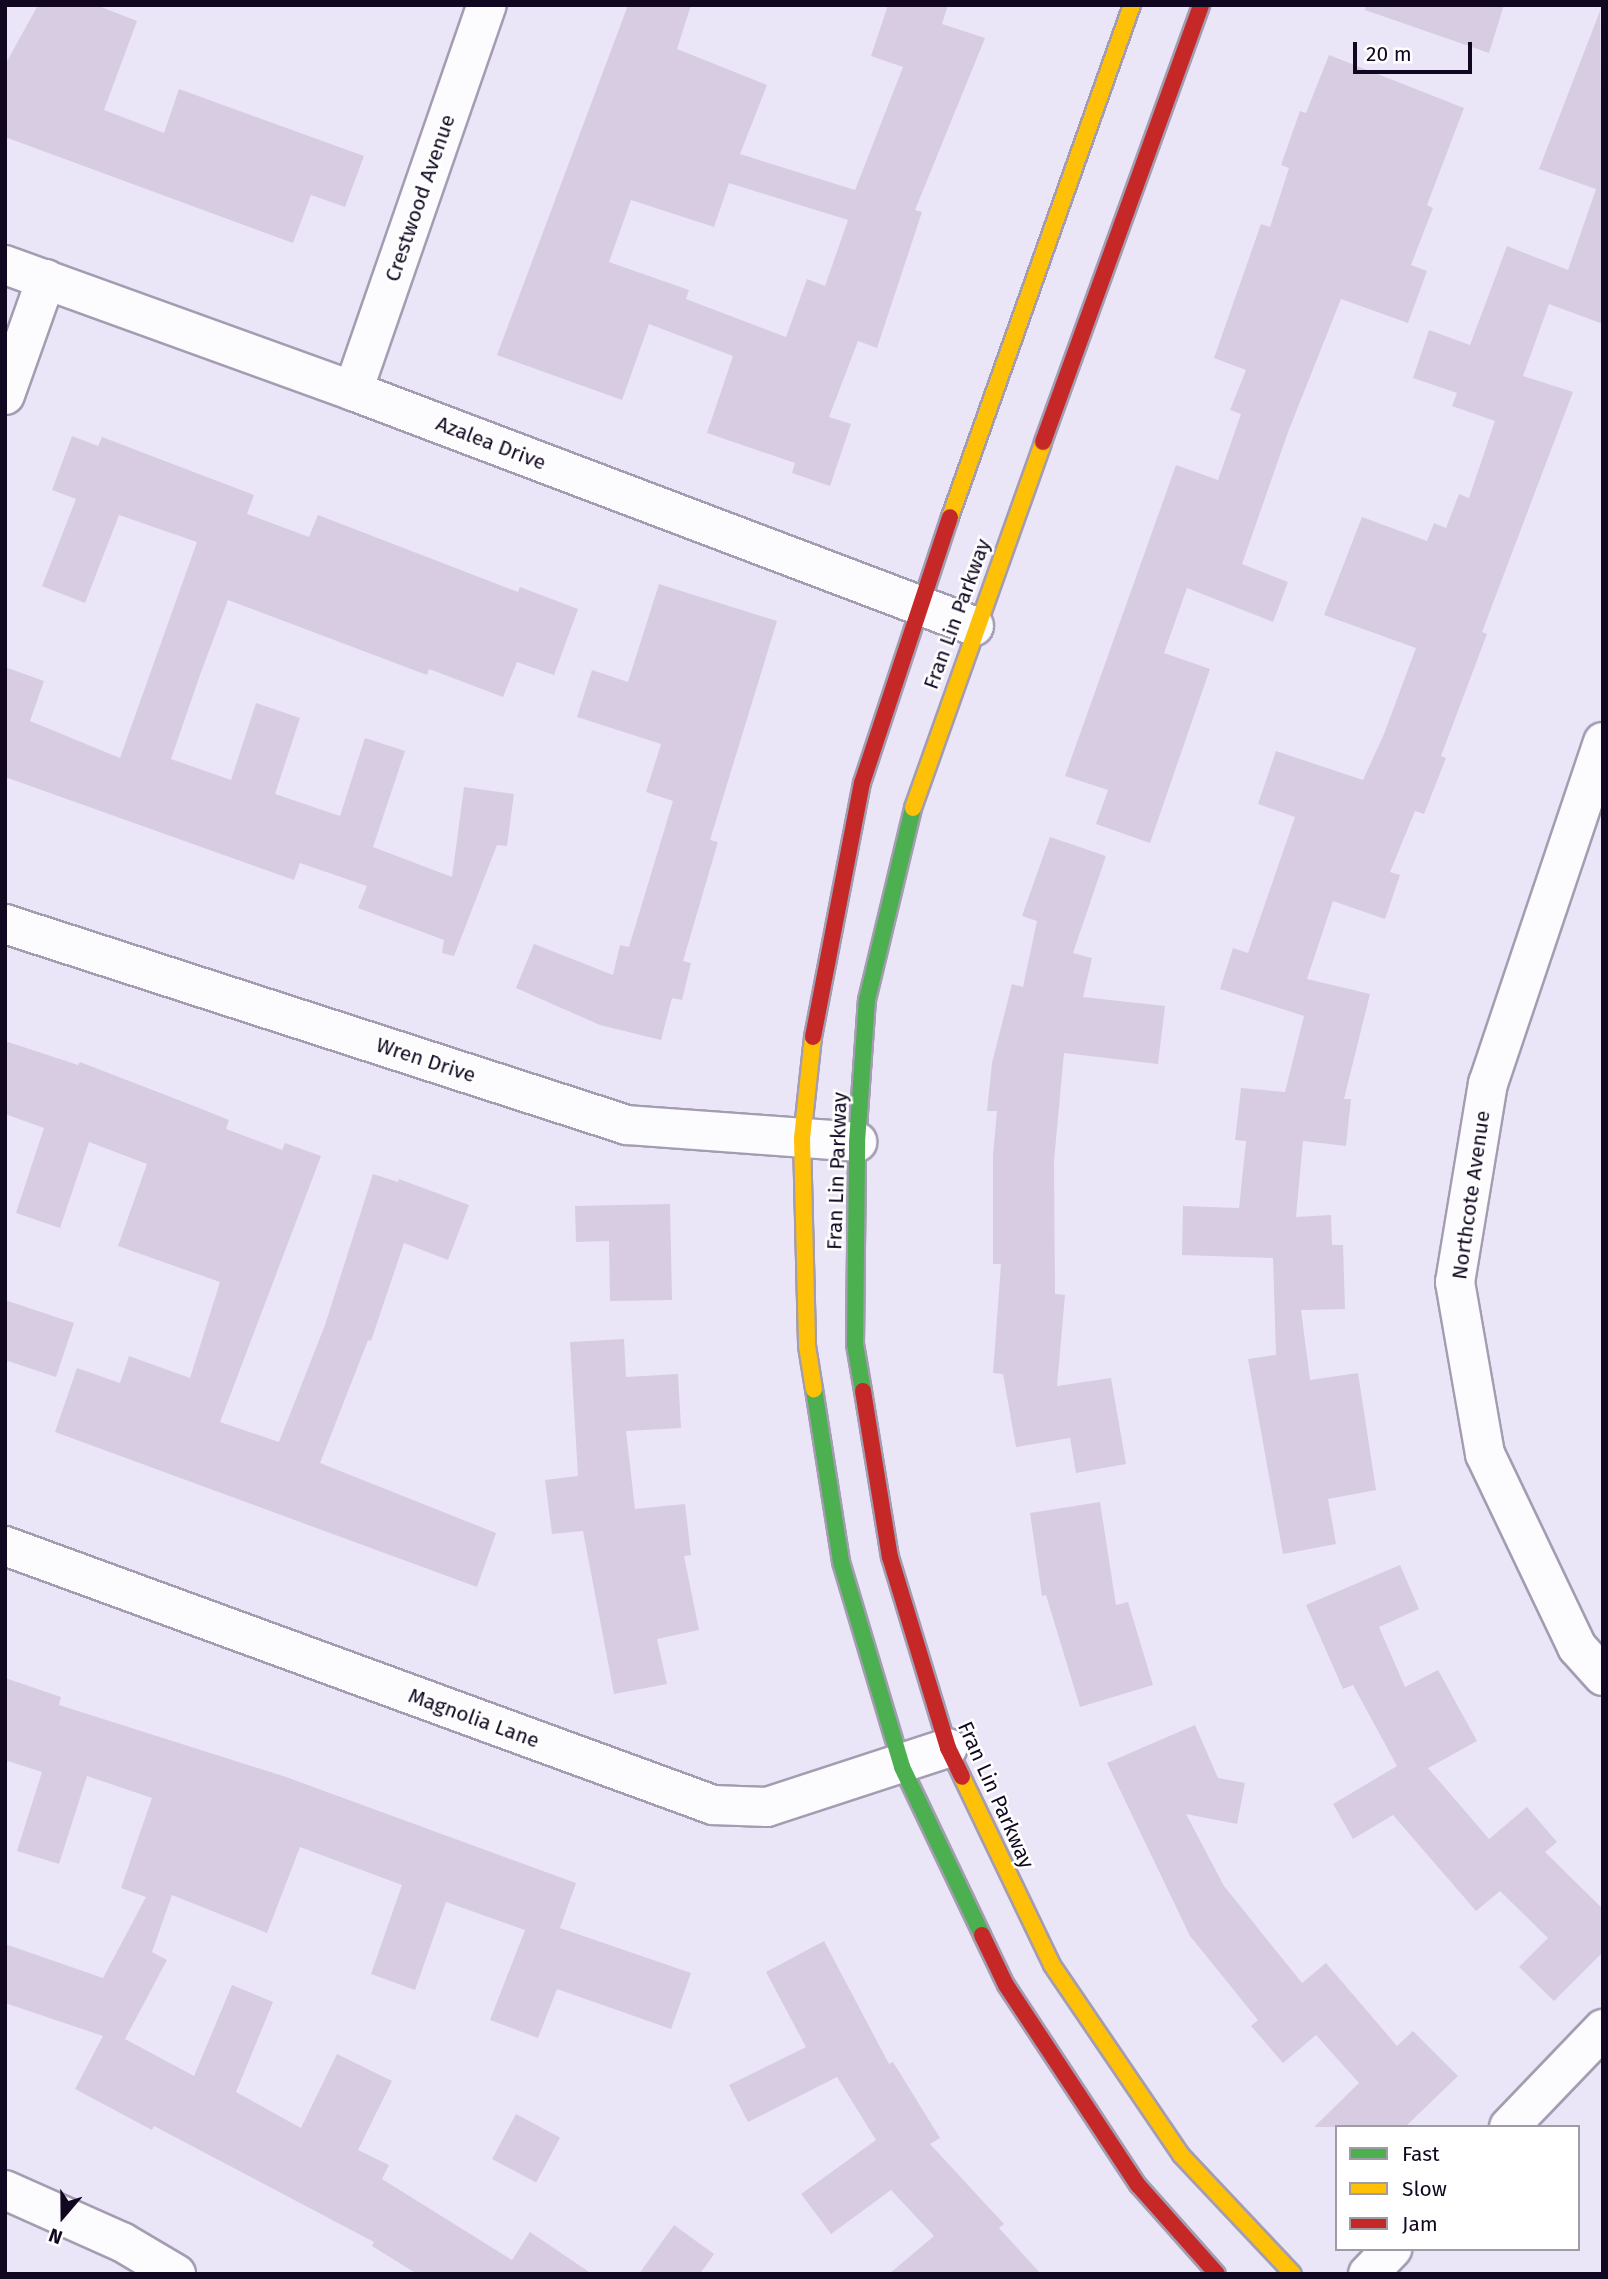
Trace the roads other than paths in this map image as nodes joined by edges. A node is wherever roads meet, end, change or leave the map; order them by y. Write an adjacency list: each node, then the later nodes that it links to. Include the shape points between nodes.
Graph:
1 (487, 5): 6 (street, Crestwood Avenue)
2 (1132, 5): 8 (street, Fran Lin Parkway)
3 (1201, 5): 9 (street, Fran Lin Parkway)
4 (5, 265): 5 (street, Azalea Drive)
5 (46, 279): 6 (street, Azalea Drive); 7 (street)
6 (353, 391): 8 (street, Azalea Drive)
7 (5, 395)
8 (919, 604): 9 (street, Azalea Drive); 12 (street, Fran Lin Parkway, via 859,796 817,998)
9 (974, 626): 13 (street, Fran Lin Parkway, via 915,798 867,1000)
10 (1603, 743): 15 (street, Northcote Avenue, via 1488,1083 1455,1282 1485,1454 1577,1647)
11 (5, 924): 12 (street, Wren Drive, via 627,1125)
12 (802, 1138): 13 (street, Wren Drive); 17 (street, Fran Lin Parkway, via 807,1346 839,1549)
13 (856, 1142): 16 (street, Fran Lin Parkway, via 855,1344 890,1557)
14 (5, 1546): 17 (street, Magnolia Lane, via 713,1805 767,1807)
15 (1603, 1676)
16 (948, 1748): 17 (street, Magnolia Lane); 24 (street, Fran Lin Parkway, via 1052,1965 1181,2155)
17 (902, 1767): 23 (street, Fran Lin Parkway, via 1006,1985 1138,2185)
18 (1603, 2029): 19 (street)
19 (1511, 2125)
20 (5, 2189): 22 (street, via 122,2242)
21 (1390, 2251): 25 (street)
22 (176, 2274)
23 (1217, 2274)
24 (1293, 2274)
25 (1368, 2274)

